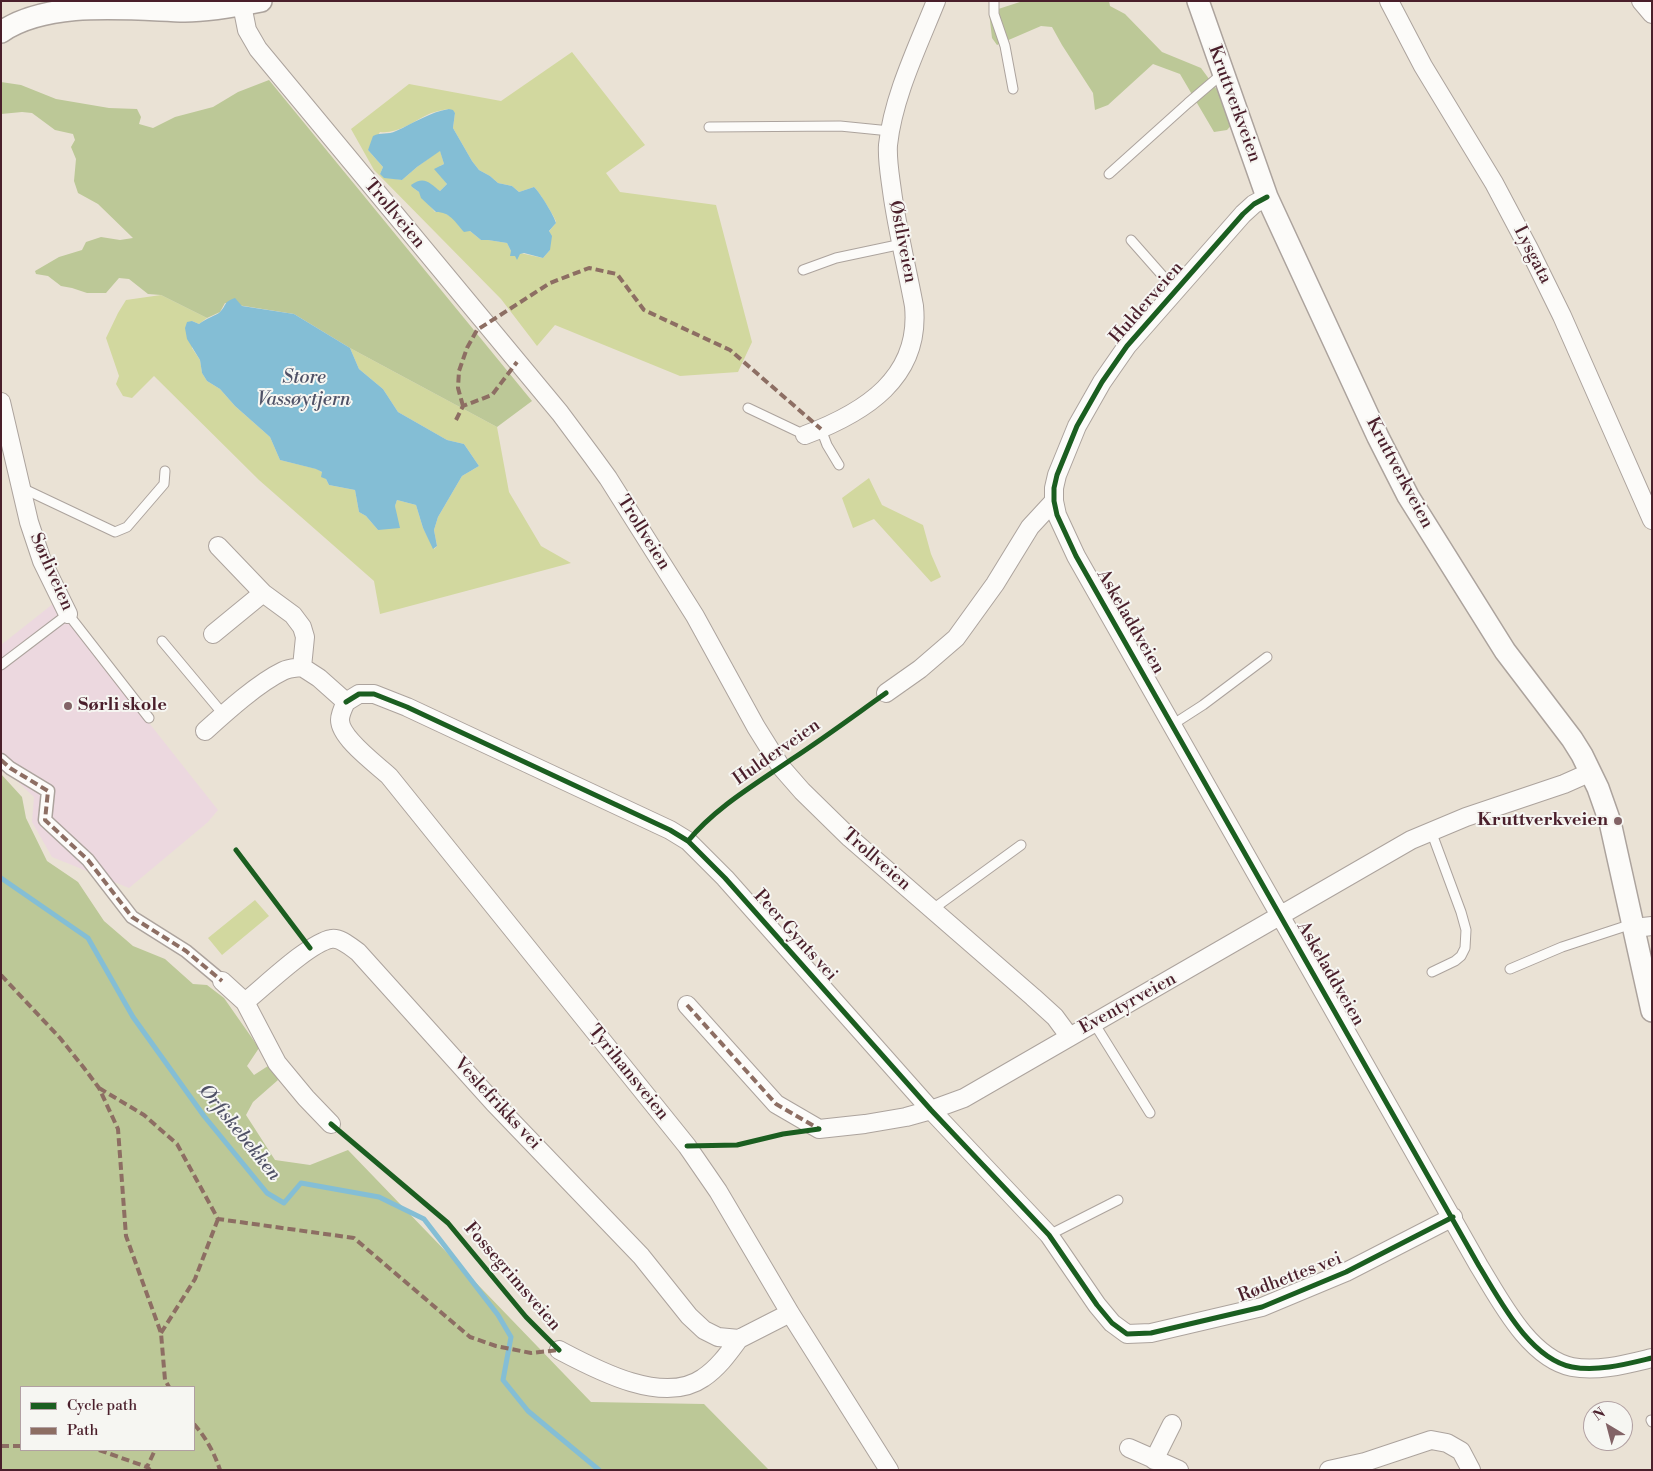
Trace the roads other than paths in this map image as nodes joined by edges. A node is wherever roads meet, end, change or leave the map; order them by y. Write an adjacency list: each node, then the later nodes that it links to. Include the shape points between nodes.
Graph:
1 (936, 1): 13 (street, Østliveien, via 917,47)
2 (994, 1): 11 (lane, via 994,14)
3 (1198, 1): 10 (street, Kruttverkveien)
4 (1389, 1): 27 (street, Lysgata, via 1423,66 1530,249)
5 (1641, 1): 8 (street)
6 (251, 3): 7 (street); 46 (street, Trollveien, via 247,30 258,49 560,413 608,478 695,616 781,767 850,838)
7 (210, 5): 9 (street, via 171,10 58,4 28,12)
8 (1652, 14)
9 (2, 30)
10 (1223, 74): 14 (lane); 15 (street, Kruttverkveien)
11 (1014, 89)
12 (709, 127): 13 (lane, via 840,126)
13 (890, 131): 17 (street, Østliveien, via 889,169)
14 (1109, 174)
15 (1267, 197): 19 (street, Hulderveien, via 1243,214); 43 (street, Kruttverkveien, via 1410,500 1486,622 1566,731)
16 (1130, 240): 19 (lane)
17 (902, 244): 18 (lane, via 836,258); 22 (street, Østliveien, via 916,321 911,349 899,373 881,393 850,415)
18 (804, 270)
19 (1176, 291): 26 (street, Hulderveien, via 1112,365 1090,401 1057,475)
20 (1, 402): 25 (street, Sørliveien)
21 (748, 408): 22 (lane)
22 (813, 432): 23 (lane, via 827,445)
23 (839, 465)
24 (164, 472): 25 (lane, via 164,484 127,527 115,532)
25 (22, 488): 30 (street, Sørliveien, via 42,561)
26 (1054, 501): 36 (street, via 1030,527 956,638); 40 (street, Askeladdveien, via 1063,531 1076,556)
27 (1652, 520)
28 (218, 546): 29 (street)
29 (262, 593): 31 (street); 35 (street, via 292,615 302,627 305,636)
30 (68, 614): 34 (lane); 39 (lane, Sørliveien)
31 (213, 634)
32 (162, 641): 38 (lane)
33 (1267, 657): 40 (lane)
34 (1, 665)
35 (302, 667): 37 (street); 38 (street, via 285,670 268,680)
36 (886, 693)
37 (346, 702): 57 (street, Peer Gynts vei, via 359,694 374,694 679,835 725,878); 63 (street, Tyrihansveien, via 340,722 344,732 389,776 687,1146 718,1191)
38 (223, 714): 41 (street)
39 (149, 718)
40 (1172, 725): 47 (street, Askeladdveien)
41 (205, 731)
42 (1, 760): 51 (street, via 48,791 45,820 88,860 132,917 186,951)
43 (1591, 772): 44 (street, Eventyrveien); 48 (street, Kruttverkveien, via 1605,805)
44 (1431, 831): 47 (street, Eventyrveien, via 1394,848); 50 (lane, via 1466,930 1461,956)
45 (1021, 845): 46 (lane)
46 (933, 909): 56 (street, Trollveien, via 1046,1009)
47 (1280, 915): 55 (street, Eventyrveien); 61 (street, Askeladdveien)
48 (1639, 926): 49 (lane, via 1562,947); 54 (street, Kruttverkveien)
49 (1510, 969)
50 (1432, 972)
51 (222, 981): 52 (street)
52 (245, 1002): 59 (street, via 277,1063); 65 (street, Veslefrikks vei, via 310,948 332,938 358,952 494,1103 641,1256 689,1316 704,1330)
53 (687, 1005): 57 (street, Eventyrveien, via 776,1104 819,1128 865,1124)
54 (1652, 1011)
55 (1094, 1023): 56 (street, Eventyrveien); 58 (lane)
56 (1069, 1036): 57 (street, Eventyrveien, via 964,1098)
57 (931, 1110): 62 (street, Peer Gynts vei)
58 (1150, 1113)
59 (331, 1124)
60 (1118, 1200): 62 (lane)
61 (1453, 1217): 64 (street, Rødhettes vei, via 1346,1272 1262,1307 1151,1333); 67 (street, Askeladdveien, via 1513,1319 1552,1358 1562,1364 1589,1368)
62 (1048, 1236): 64 (street, Peer Gynts vei, via 1096,1305)
63 (790, 1312): 65 (street); 71 (street, Tyrihansveien)
64 (1127, 1334)
65 (739, 1339): 66 (street, via 724,1361 701,1379 680,1388 654,1387 602,1373)
66 (559, 1350)
67 (1652, 1358)
68 (1172, 1424): 70 (street)
69 (1129, 1448): 70 (street)
70 (1154, 1460): 72 (street)
71 (890, 1470)
72 (1179, 1470)
73 (1329, 1470): 74 (street, via 1431,1440 1447,1443 1461,1451)
74 (1471, 1470)

